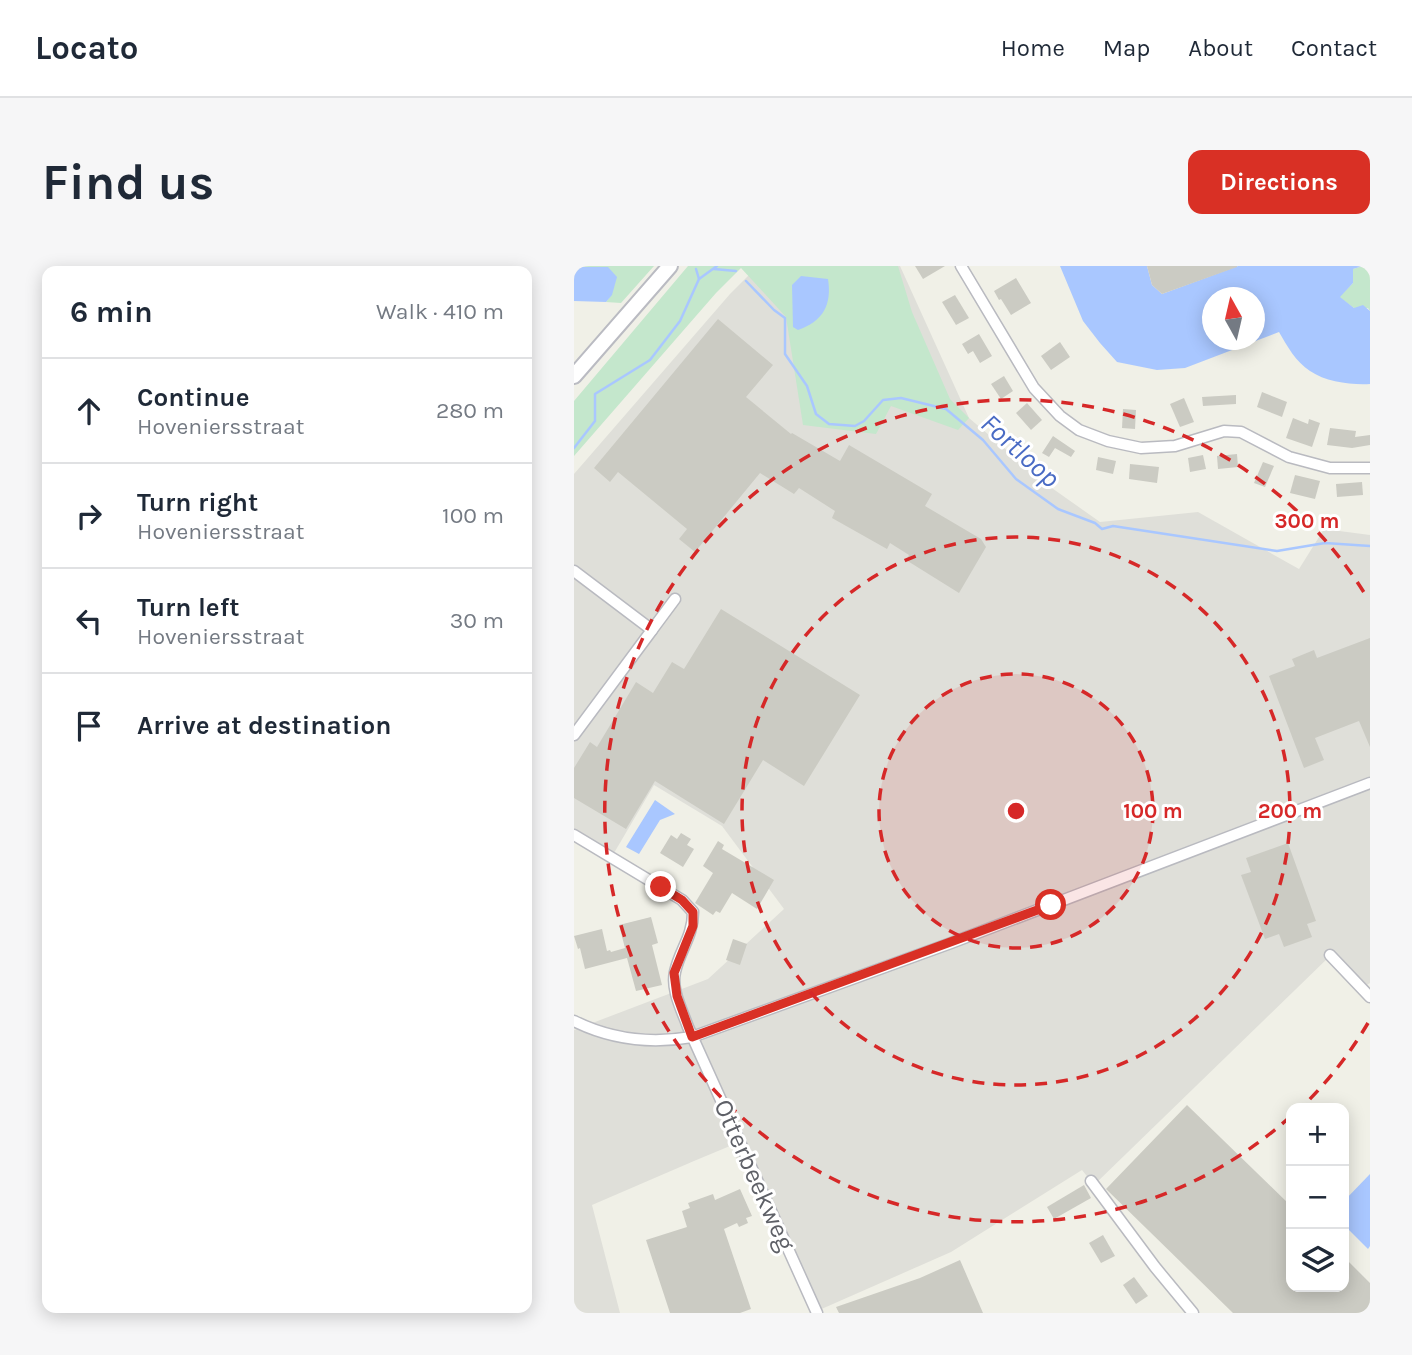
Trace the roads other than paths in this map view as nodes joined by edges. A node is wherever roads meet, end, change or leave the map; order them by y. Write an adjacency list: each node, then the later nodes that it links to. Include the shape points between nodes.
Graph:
1 (670, 266): 3 (main road)
2 (961, 266): 4 (street, via 1034,388 1079,430 1141,448 1175,446 1224,431 1241,432 1289,457 1331,468)
3 (574, 376)
4 (1370, 468)
5 (574, 571): 7 (street)
6 (675, 599): 7 (street)
7 (652, 630): 8 (street)
8 (574, 735)
9 (1370, 783): 14 (street)
10 (574, 835): 14 (street, Otterbeekweg, via 682,900 693,912 693,926 674,973)
11 (1330, 955): 12 (street)
12 (1370, 997)
13 (574, 1021): 14 (street, via 634,1040)
14 (692, 1037): 16 (street, Otterbeekweg)
15 (1091, 1181): 17 (street)
16 (817, 1313)
17 (1192, 1313)

